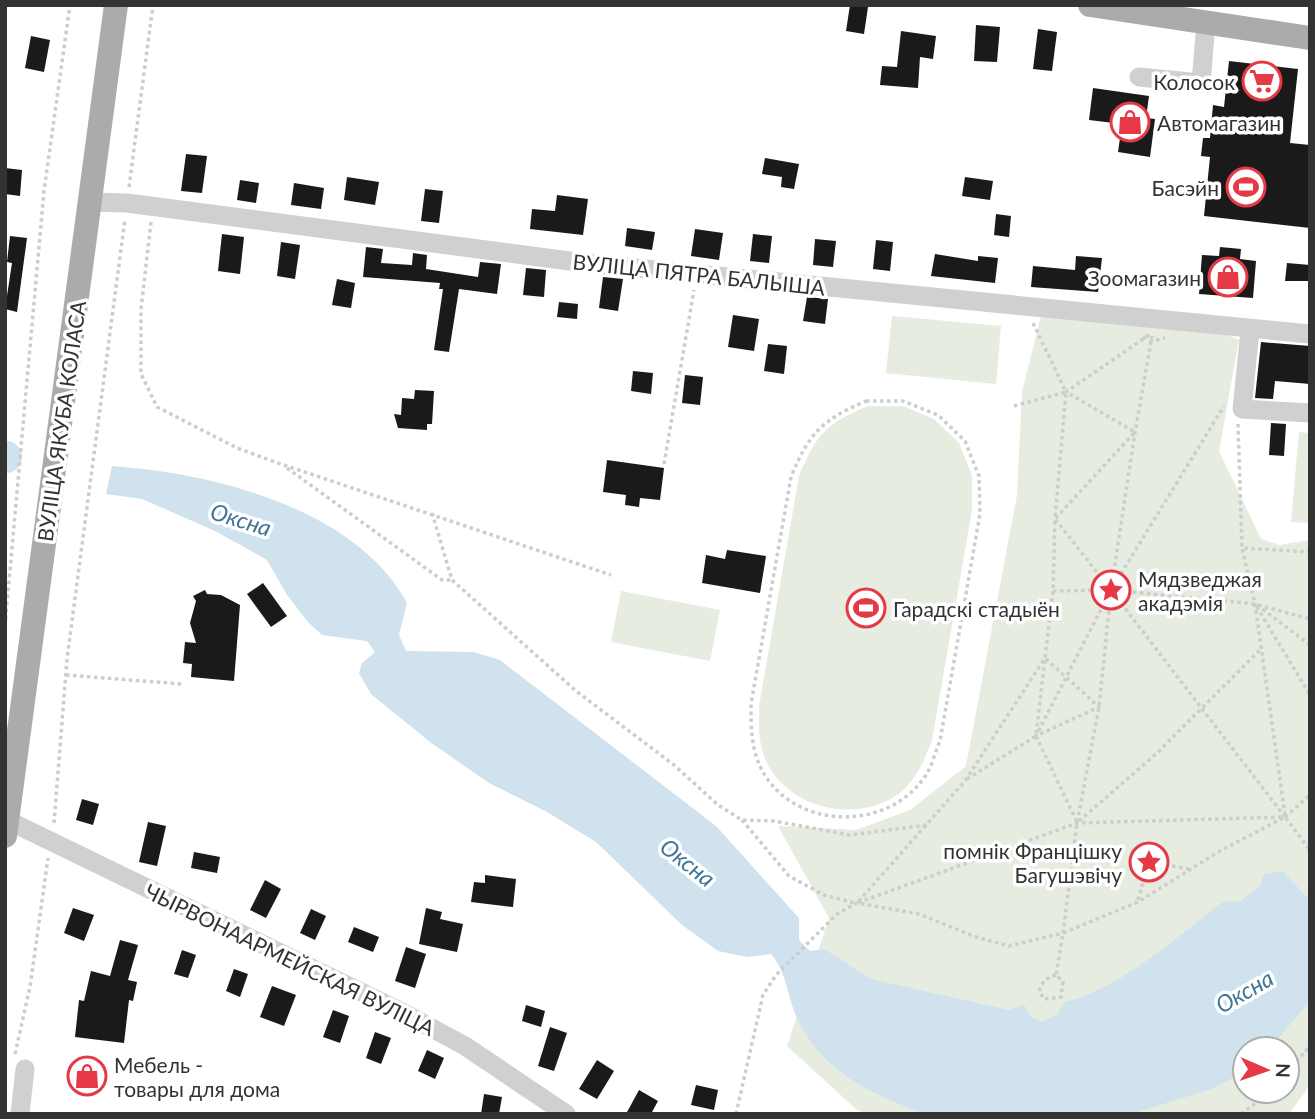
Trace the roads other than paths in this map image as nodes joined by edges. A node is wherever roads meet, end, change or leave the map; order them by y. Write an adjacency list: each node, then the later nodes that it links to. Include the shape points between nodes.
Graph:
1 (116, 5): 6 (main road, ВУЛІЦА ЯКУБА КОЛАСА)
2 (1090, 5): 3 (main road)
3 (1206, 23): 4 (main road); 5 (street, via 1201,83)
4 (1310, 38)
5 (1139, 77)
6 (90, 202): 7 (street, ВУЛІЦА ПЯТРА БАЛЫША, via 153,206 697,275); 10 (main road, ВУЛІЦА ЯКУБА КОЛАСА)
7 (1250, 330): 8 (street, ВУЛІЦА ПЯТРА БАЛЫША); 9 (street, via 1242,409)
8 (1310, 334)
9 (1310, 413)
10 (6, 825): 13 (street, ЧЫРВОНААРМЕЙСКАЯ ВУЛІЦА, via 52,841 402,1012 465,1046)
11 (20, 1064): 12 (street)
12 (20, 1114)
13 (566, 1114)

